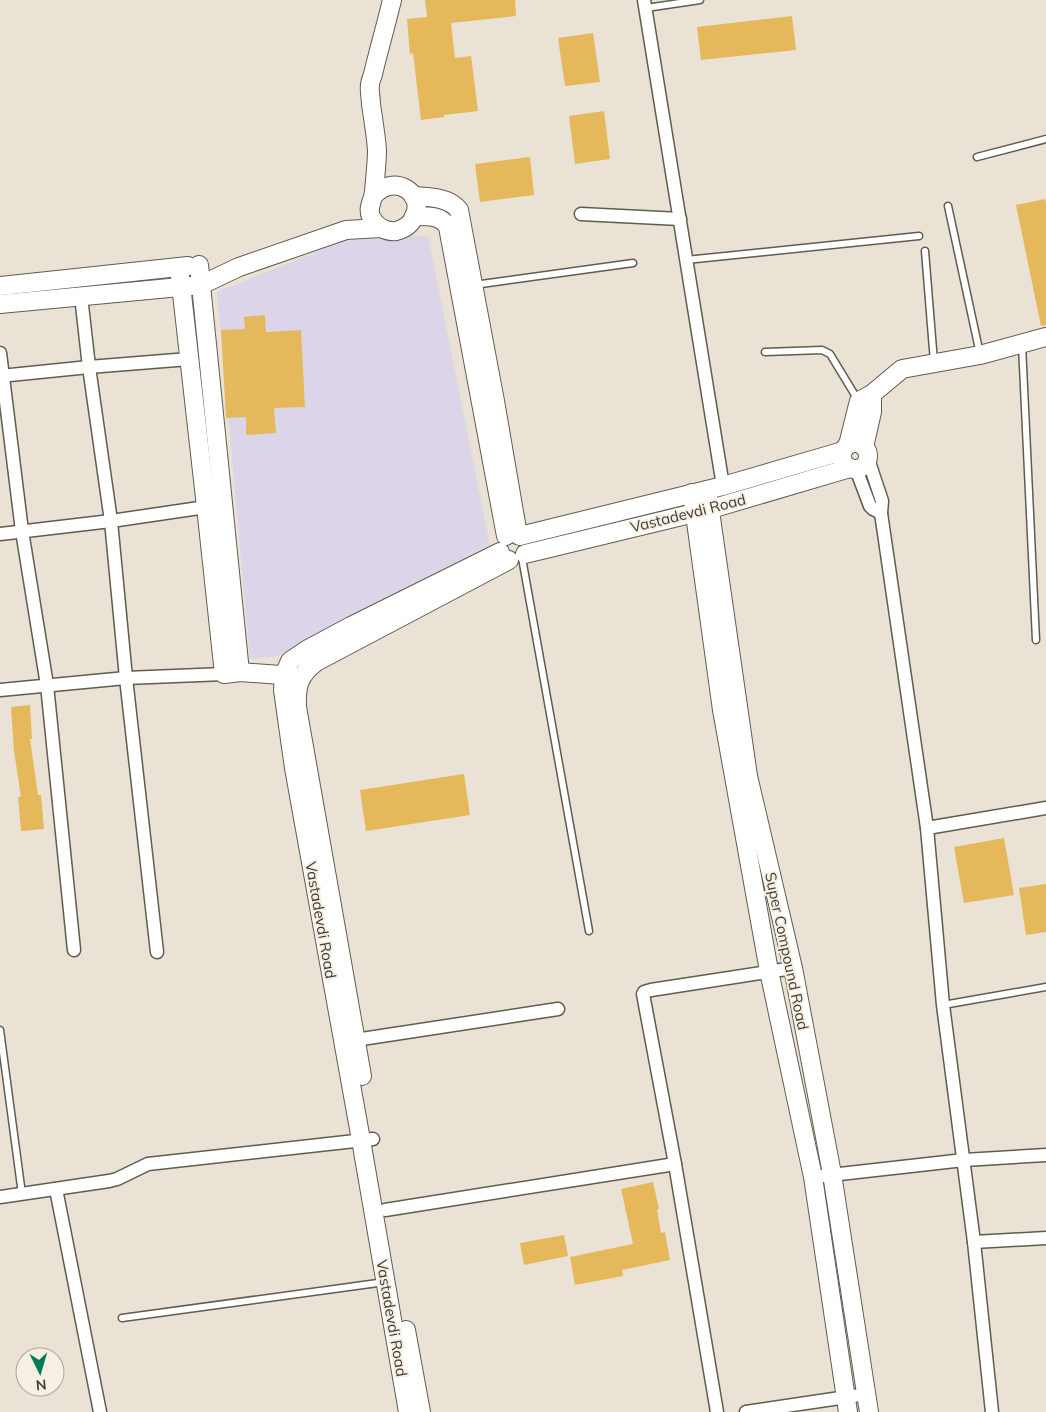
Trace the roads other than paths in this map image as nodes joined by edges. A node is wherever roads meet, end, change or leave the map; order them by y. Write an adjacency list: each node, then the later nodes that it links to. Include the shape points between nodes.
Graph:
1 (392, 0): 5 (street, via 369,87)
2 (700, 0): 3 (lane)
3 (645, 4): 13 (street)
4 (1046, 140): 6 (lane)
5 (377, 150): 7 (street); 9 (street)
6 (977, 157)
7 (398, 185): 8 (street); 9 (street, via 379,189)
8 (413, 196): 12 (street, via 416,204); 24 (street, via 448,201 459,210)
9 (371, 202): 14 (street, via 371,216); 15 (street)
10 (948, 206): 33 (lane)
11 (581, 214): 13 (street)
12 (414, 216): 14 (street, via 402,229 388,231); 46 (street, via 430,216 444,221 448,227)
13 (680, 219): 18 (street)
14 (380, 228): 15 (street)
15 (346, 230): 22 (street)
16 (919, 236): 18 (lane)
17 (925, 251): 35 (lane)
18 (686, 260): 40 (street)
19 (633, 263): 24 (lane)
20 (199, 265): 21 (street); 22 (street); 23 (street)
21 (179, 267): 25 (street); 26 (street)
22 (239, 267): 23 (street)
23 (202, 285): 26 (street); 48 (street)
24 (474, 285): 46 (street, via 496,401)
25 (0, 286)
26 (181, 287): 27 (street); 34 (street)
27 (81, 296): 28 (street); 36 (street)
28 (0, 304)
29 (1046, 337): 30 (street)
30 (1022, 344): 33 (street); 47 (lane)
31 (765, 352): 38 (lane, via 827,351)
32 (0, 353): 37 (street)
33 (980, 355): 35 (street)
34 (189, 359): 36 (street); 41 (street)
35 (934, 363): 38 (street, via 902,369)
36 (89, 366): 37 (street); 43 (street)
37 (1, 376): 44 (street)
38 (866, 397): 39 (street)
39 (855, 456): 40 (street, Vastadevdi Road); 42 (street, Vastadevdi Road); 54 (street, via 882,501 881,513)
40 (707, 490): 42 (street, Super Compound Road); 46 (street, Vastadevdi Road)
41 (206, 507): 43 (street); 48 (street)
42 (703, 510): 46 (street, Vastadevdi Road); 58 (street, Super Compound Road, via 748,776); 59 (street, Super Compound Road, via 722,710)
43 (111, 520): 44 (street); 50 (street)
44 (22, 531): 45 (street); 51 (street)
45 (0, 534)
46 (514, 547): 49 (street, Vastadevdi Road, via 308,649 290,661); 55 (lane)
47 (1036, 640)
48 (232, 673): 49 (street); 50 (street)
49 (293, 676): 64 (street, Vastadevdi Road); 65 (street, Vastadevdi Road, via 283,698 294,768)
50 (126, 678): 51 (street); 57 (street)
51 (47, 685): 52 (street); 56 (street)
52 (0, 690)
53 (1046, 808): 54 (street)
54 (927, 828): 61 (street)
55 (589, 931)
56 (74, 950)
57 (156, 952)
58 (793, 968): 59 (street); 69 (street, Super Compound Road)
59 (769, 971): 68 (street, via 643,994); 70 (street, Super Compound Road)
60 (1046, 987): 61 (lane)
61 (943, 1005): 67 (street)
62 (558, 1009): 64 (street)
63 (0, 1030): 72 (lane)
64 (355, 1040): 65 (street, Vastadevdi Road)
65 (367, 1140): 71 (street, via 148,1164 109,1181); 74 (street, Vastadevdi Road); 77 (street, Vastadevdi Road)
66 (1046, 1155): 67 (street)
67 (964, 1160): 69 (street); 76 (street)
68 (675, 1164): 74 (street); 84 (street)
69 (832, 1174): 70 (street); 79 (street, Super Compound Road)
70 (813, 1176): 80 (street, Super Compound Road)
71 (56, 1189): 72 (street); 81 (street)
72 (22, 1194): 73 (street)
73 (0, 1197)
74 (385, 1210): 83 (street, Vastadevdi Road)
75 (1046, 1238): 76 (street)
76 (974, 1242): 87 (street)
77 (386, 1282): 78 (lane); 82 (street, Vastadevdi Road)
78 (122, 1318)
79 (867, 1394): 80 (street); 86 (street, Super Compound Road)
80 (847, 1405): 85 (street)
81 (100, 1412)
82 (408, 1412)
83 (421, 1412)
84 (717, 1412)
85 (746, 1412)
86 (869, 1412)
87 (992, 1412)

